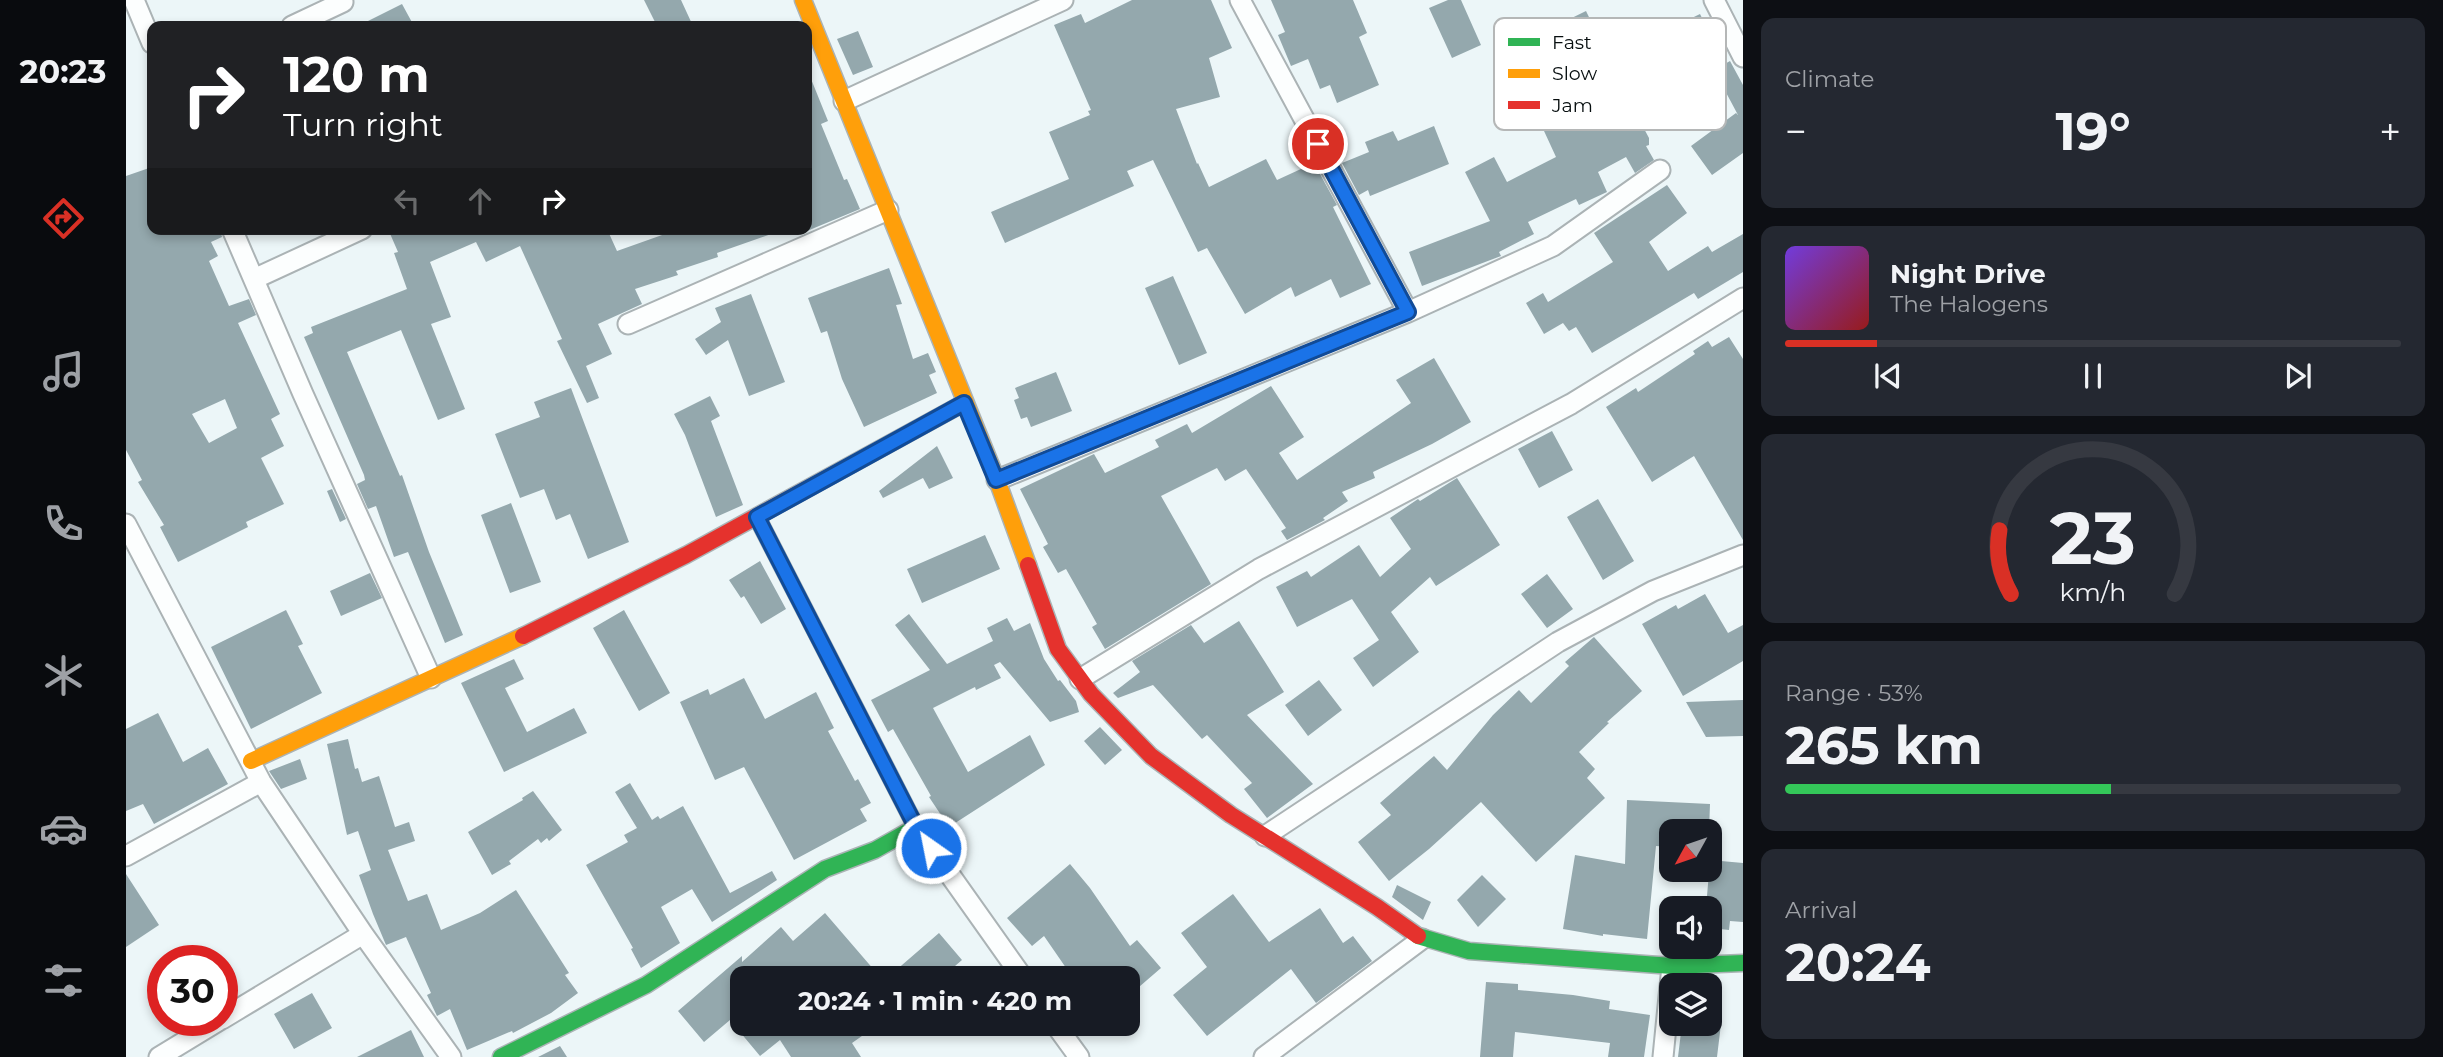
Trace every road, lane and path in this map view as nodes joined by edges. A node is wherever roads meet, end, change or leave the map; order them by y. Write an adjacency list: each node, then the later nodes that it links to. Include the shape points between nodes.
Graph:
1 (134, 0): 11 (street)
2 (803, 0): 9 (street)
3 (1063, 0): 14 (street)
4 (1240, 0): 21 (street)
5 (1714, 0): 7 (street)
6 (342, 2): 8 (street)
7 (1723, 18)
8 (302, 21)
9 (803, 21)
10 (1726, 24): 13 (street)
11 (147, 31)
12 (812, 40): 14 (street)
13 (1743, 57)
14 (844, 101): 16 (street)
15 (1660, 170): 21 (street, via 1553,246)
16 (888, 210): 22 (street); 23 (street)
17 (235, 235): 19 (street)
18 (349, 235): 19 (street)
19 (254, 279): 28 (street)
20 (1743, 298): 29 (street, via 1571,404 1259,569)
21 (1408, 312): 24 (street)
22 (628, 324)
23 (964, 403): 24 (street); 25 (street)
24 (996, 480): 29 (street, via 1058,649)
25 (757, 517): 28 (street, via 552,623); 32 (street)
26 (126, 524): 30 (street)
27 (1743, 555): 33 (street, via 1653,591 1558,642)
28 (431, 678): 30 (street)
29 (1080, 679): 33 (street, via 1151,756)
30 (251, 761): 31 (street)
31 (261, 782): 34 (street); 35 (street)
32 (916, 827): 38 (street); 45 (street, via 875,850 825,869 646,985)
33 (1265, 836): 36 (street)
34 (126, 856)
35 (363, 934): 40 (street); 44 (street)
36 (1422, 939): 39 (street, via 1468,951); 47 (street)
37 (1743, 963): 39 (street)
38 (1014, 966)
39 (1672, 966): 48 (street)
40 (238, 1009)
41 (193, 1036): 43 (street)
42 (1064, 1036): 46 (street)
43 (159, 1057)
44 (451, 1057)
45 (501, 1057)
46 (1079, 1057)
47 (1264, 1057)
48 (1663, 1057)

